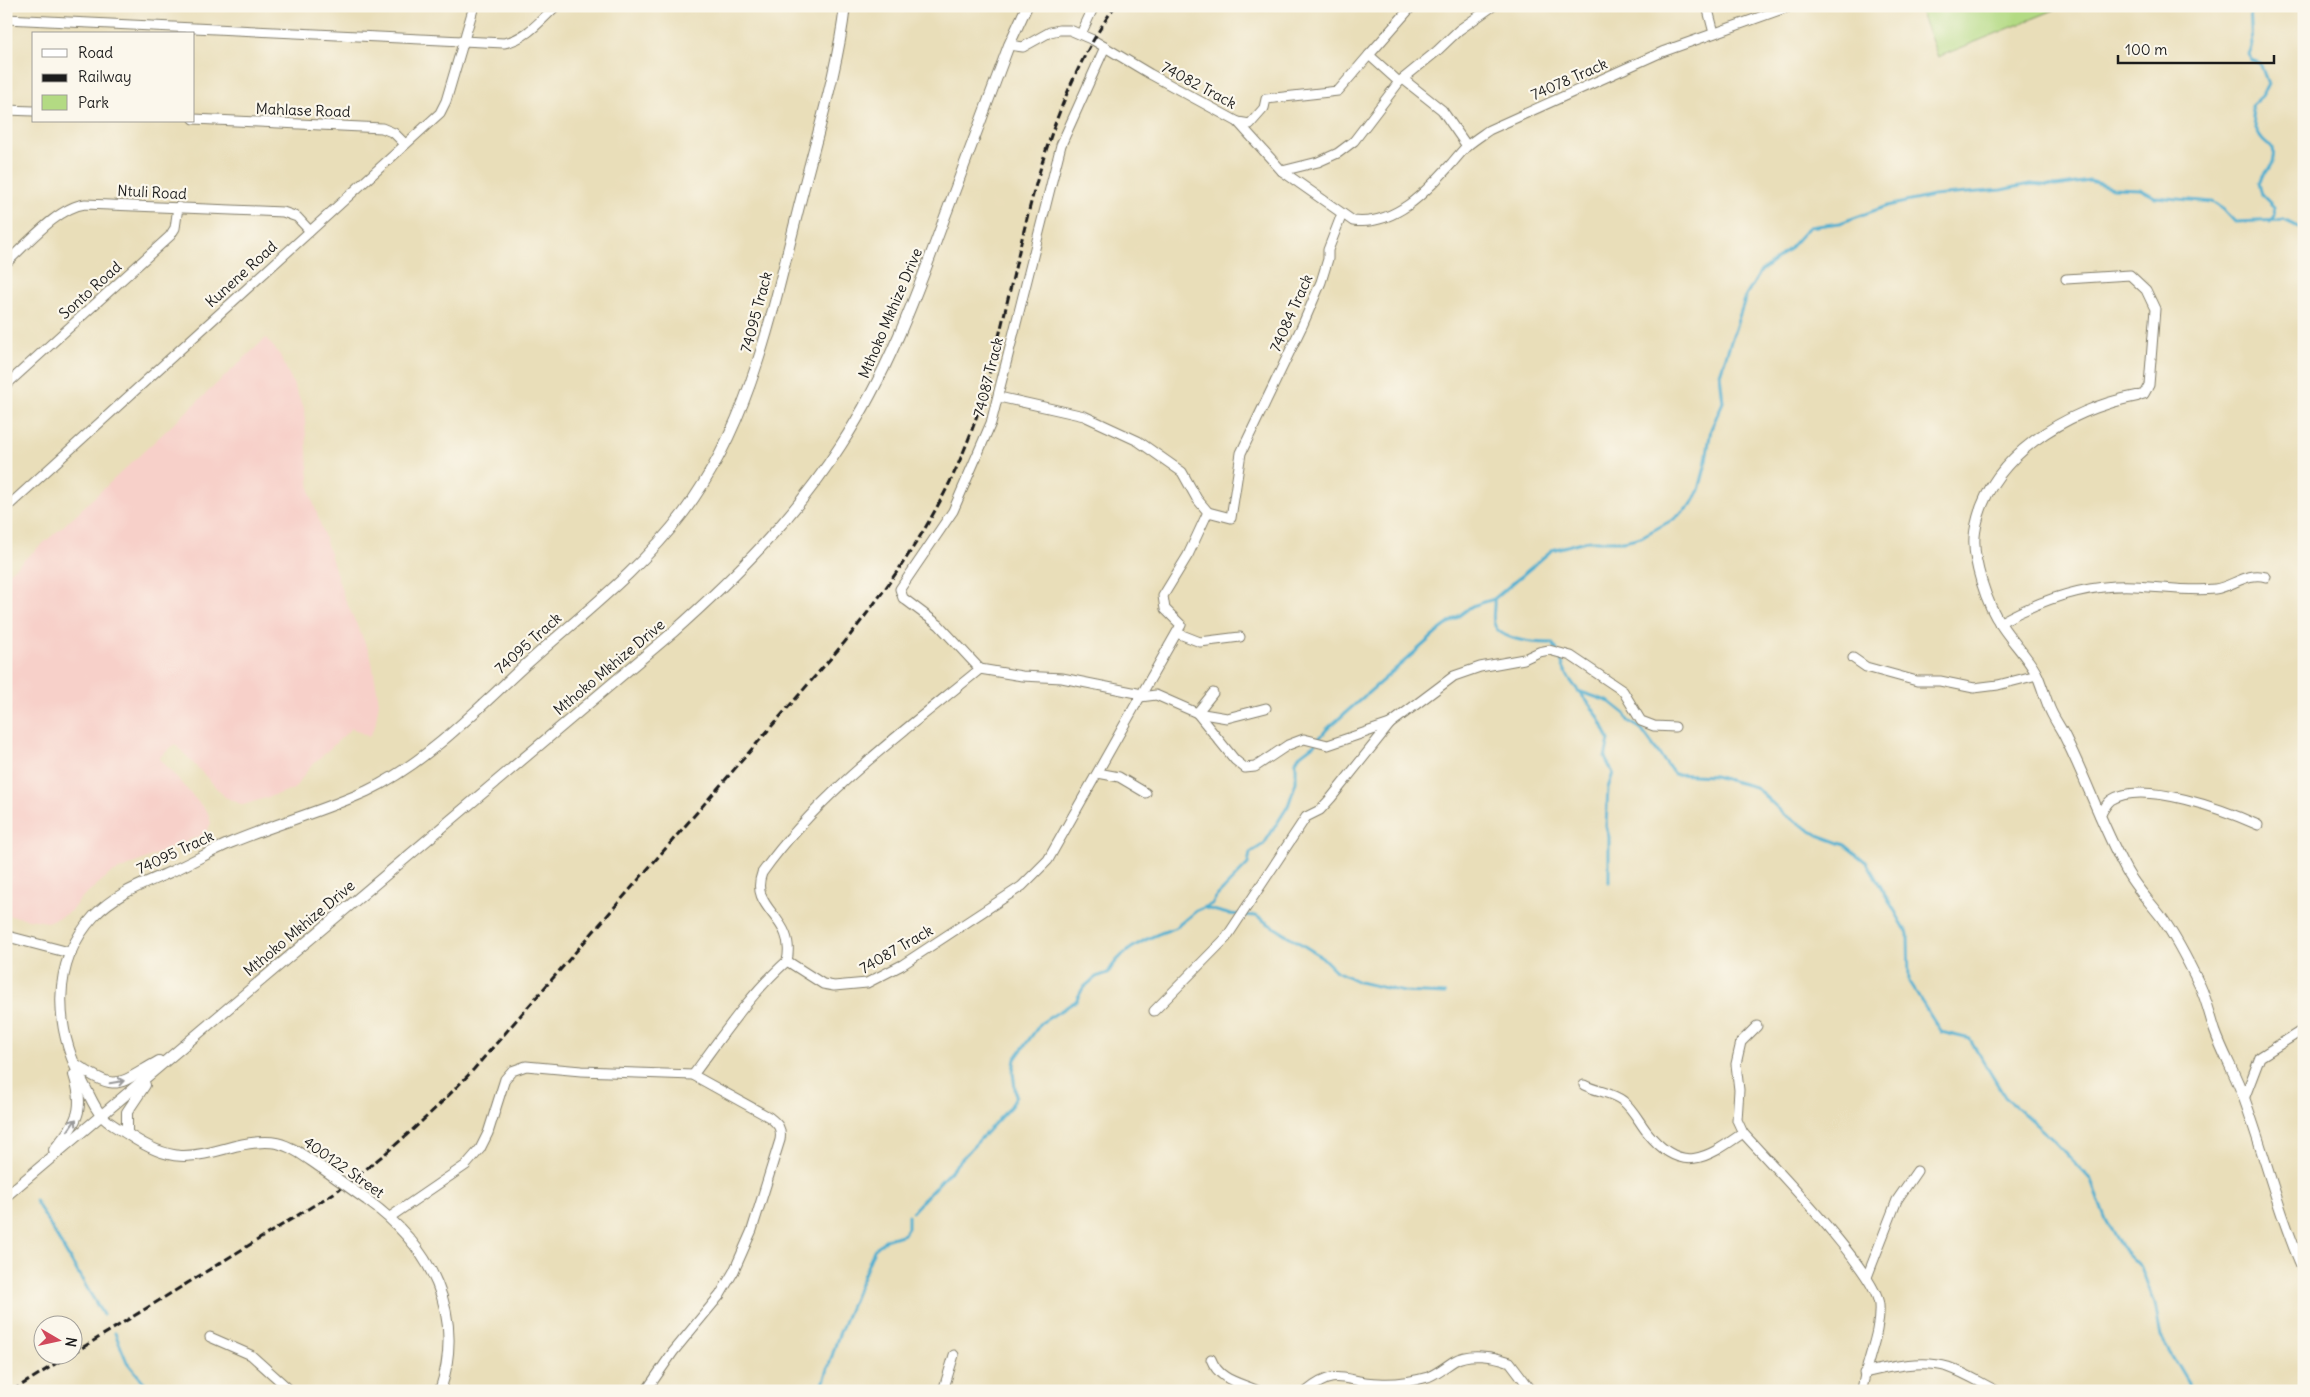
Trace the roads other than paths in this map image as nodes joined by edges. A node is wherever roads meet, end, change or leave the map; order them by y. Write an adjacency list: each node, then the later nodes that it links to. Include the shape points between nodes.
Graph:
1 (474, 6): 13 (street, Kunene Road)
2 (556, 6): 13 (street, via 514,41)
3 (846, 6): 54 (street, 74095 Track, via 759,360 727,442 683,513 620,581 452,732 402,770 369,790 231,843 131,888 94,917 80,934)
4 (1027, 6): 14 (street, Mthoko Mkhize Drive)
5 (1094, 6): 12 (street)
6 (1412, 6): 16 (street)
7 (1493, 6): 17 (street, via 1459,30)
8 (1707, 6): 11 (street)
9 (1790, 6): 11 (street, 74078 Track)
10 (6, 19): 13 (street)
11 (1714, 33): 23 (street, 74078 Track, via 1662,52 1504,123)
12 (1081, 34): 14 (street, 74082 Track, via 1059,30 1023,47); 15 (street, 74082 Track)
13 (463, 40): 22 (street, Kunene Road, via 440,113)
14 (1009, 45): 60 (street, Mthoko Mkhize Drive, via 897,342 842,445 782,526 717,593 672,633)
15 (1104, 47): 21 (street, 74082 Track); 33 (street, 74087 Track, via 1061,145)
16 (1369, 56): 17 (street); 21 (street, via 1338,91 1266,99 1264,108 1250,124)
17 (1401, 80): 23 (street, via 1442,110); 24 (street, via 1354,141 1318,162)
18 (6, 110): 19 (street)
19 (32, 111)
20 (195, 119): 22 (street, Mahlase Road, via 382,128 394,133)
21 (1238, 122): 24 (street, 74082 Track)
22 (405, 144): 28 (street, Kunene Road)
23 (1467, 146): 27 (street, 74078 Track, via 1412,204)
24 (1282, 171): 26 (street, 74082 Track)
25 (178, 208): 28 (street, Ntuli Road, via 283,212 297,217); 29 (street, Ntuli Road, via 78,205 59,215); 31 (street, Sonto Road, via 175,228 170,236)
26 (1342, 214): 27 (street, 74082 Track, via 1353,221 1364,222); 35 (street, 74084 Track, via 1304,324 1241,452 1231,518)
27 (1384, 217)
28 (310, 231): 34 (street, Kunene Road)
29 (6, 263)
30 (2066, 279): 32 (street, via 2130,275 2146,290 2155,309 2149,385 2144,394)
31 (6, 385)
32 (2137, 396): 37 (street, via 2114,401 2068,420 2028,446 2006,465 1991,485 1975,533 1974,549 1979,572)
33 (999, 397): 35 (street, via 1084,416 1138,440 1182,472); 41 (street, 74087 Track, via 985,439 953,511 900,589 903,598 939,626)
34 (6, 508)
35 (1208, 512): 38 (street, via 1188,555 1163,596 1165,609 1182,625)
36 (2266, 577): 37 (street, via 2250,577 2215,589 2094,588 2046,600)
37 (1999, 623): 42 (street)
38 (1178, 633): 39 (street, via 1200,642); 44 (street, 74087 Track)
39 (1240, 637)
40 (1853, 658): 42 (street, via 1866,667 1917,681 1940,681 1974,688)
41 (980, 669): 44 (street, via 1062,678 1137,693); 55 (street, via 883,746 830,794 762,873 758,888 787,934)
42 (2037, 674): 51 (street, via 2050,710)
43 (1213, 694): 46 (street)
44 (1140, 697): 46 (street, via 1156,695); 49 (street, 74087 Track)
45 (1266, 708): 46 (street, via 1227,718)
46 (1197, 713): 47 (street, via 1245,768 1255,767 1288,745 1304,739 1328,744)
47 (1390, 724): 48 (street, via 1454,676 1549,650 1572,656 1623,691 1642,721 1654,726); 56 (street, via 1331,798 1320,810 1306,817 1226,938)
48 (1675, 727)
49 (1098, 773): 50 (street, via 1119,777); 55 (street, 74087 Track, via 1038,872 1022,886 902,965 867,983 834,986 811,979)
50 (1146, 792)
51 (2100, 816): 52 (street, via 2115,798 2144,794 2203,804); 65 (street, via 2126,870 2164,921 2191,967)
52 (2258, 825)
53 (6, 936): 54 (street)
54 (71, 953): 59 (street, 74095 Track, via 62,997 62,1028)
55 (787, 961): 63 (street, via 746,1004)
56 (1154, 1011)
57 (1757, 1026): 68 (street, via 1741,1042 1736,1064 1739,1090 1737,1120)
58 (2304, 1029): 65 (street, via 2260,1057)
59 (66, 1045): 61 (street, 74095 Track); 69 (street, one-way to 59, via 72,1127 79,1111 79,1092)
60 (182, 1048): 61 (street, one-way to 60, via 97,1079 113,1084 128,1079); 62 (street, Mthoko Mkhize Drive)
61 (74, 1064): 66 (street, 74095 Track)
62 (154, 1072): 66 (street, Mthoko Mkhize Drive); 67 (street, via 127,1112)
63 (693, 1075): 72 (street, via 517,1067 505,1079 480,1149 466,1165); 81 (street, via 778,1124 782,1132 752,1230 734,1271 720,1295)
64 (1584, 1085): 68 (street, via 1625,1103 1653,1139 1679,1156 1696,1158 1712,1154)
65 (2244, 1099): 73 (street, via 2272,1189)
66 (101, 1116): 67 (street, 400122 Street); 69 (street, Mthoko Mkhize Drive)
67 (127, 1133): 72 (street, 400122 Street, bridge, via 152,1149 175,1156 194,1156 247,1143 275,1143 296,1151)
68 (1742, 1133): 74 (street)
69 (43, 1164): 71 (street, Mthoko Mkhize Drive)
70 (1917, 1171): 74 (street, via 1898,1200)
71 (6, 1196)
72 (390, 1217): 80 (street, 400122 Street, via 421,1252 442,1296 448,1340)
73 (2304, 1271)
74 (1867, 1277): 78 (street, via 1879,1304 1879,1318)
75 (210, 1337): 79 (street, via 251,1355)
76 (954, 1355): 82 (street)
77 (1211, 1358): 83 (street, via 1223,1377)
78 (1864, 1373): 86 (street); 87 (street, via 1909,1365 1934,1365 1947,1367)
79 (291, 1391)
80 (440, 1391)
81 (646, 1391)
82 (943, 1391)
83 (1258, 1391)
84 (1307, 1391): 85 (street, via 1333,1376 1379,1384 1418,1379 1430,1376 1457,1359 1473,1356 1510,1362)
85 (1532, 1391)
86 (1862, 1391)
87 (1997, 1391)

